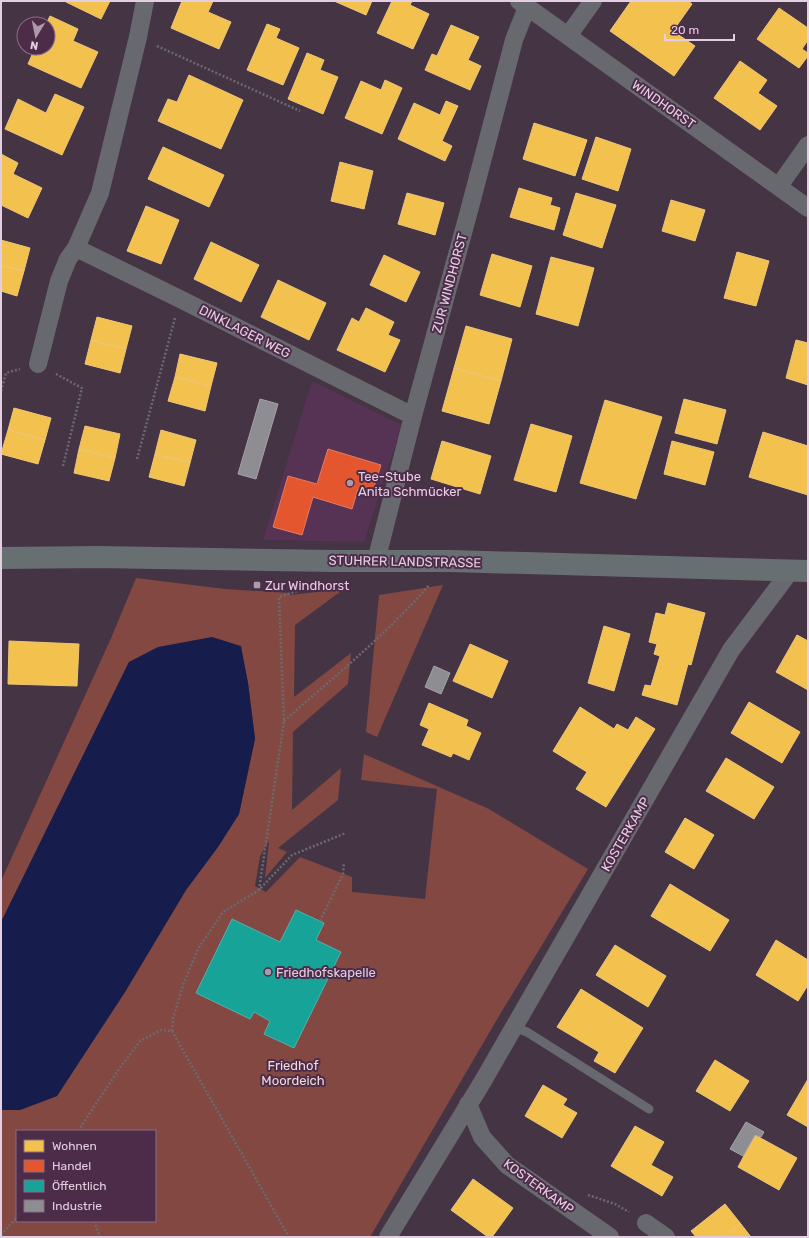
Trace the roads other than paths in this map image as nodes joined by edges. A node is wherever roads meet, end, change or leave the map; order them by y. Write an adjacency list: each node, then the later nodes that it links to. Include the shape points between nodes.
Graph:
1 (145, 1): 8 (street, via 100,192)
2 (593, 1): 4 (street)
3 (523, 4): 4 (street, WINDHORST); 10 (street, ZUR WINDHORST)
4 (568, 36): 6 (street, WINDHORST)
5 (808, 145): 6 (street)
6 (779, 186): 7 (street, WINDHORST)
7 (808, 208)
8 (76, 248): 9 (street, via 68,259 59,281); 10 (street, DINKLAGER WEG)
9 (38, 364)
10 (413, 416): 12 (street, ZUR WINDHORST)
11 (1, 558): 12 (main road, STUHRER LANDSTRASSE)
12 (376, 561): 13 (main road, STUHRER LANDSTRASSE)
13 (799, 570): 14 (street, KOSTERKAMP, via 731,650)
14 (513, 1027): 15 (street, KOSTERKAMP); 16 (lane, via 527,1032)
15 (468, 1104): 18 (street, KOSTERKAMP); 19 (street, KOSTERKAMP, via 482,1138 507,1165)
16 (649, 1109)
17 (646, 1222): 20 (street)
18 (388, 1237)
19 (610, 1237)
20 (666, 1237)

